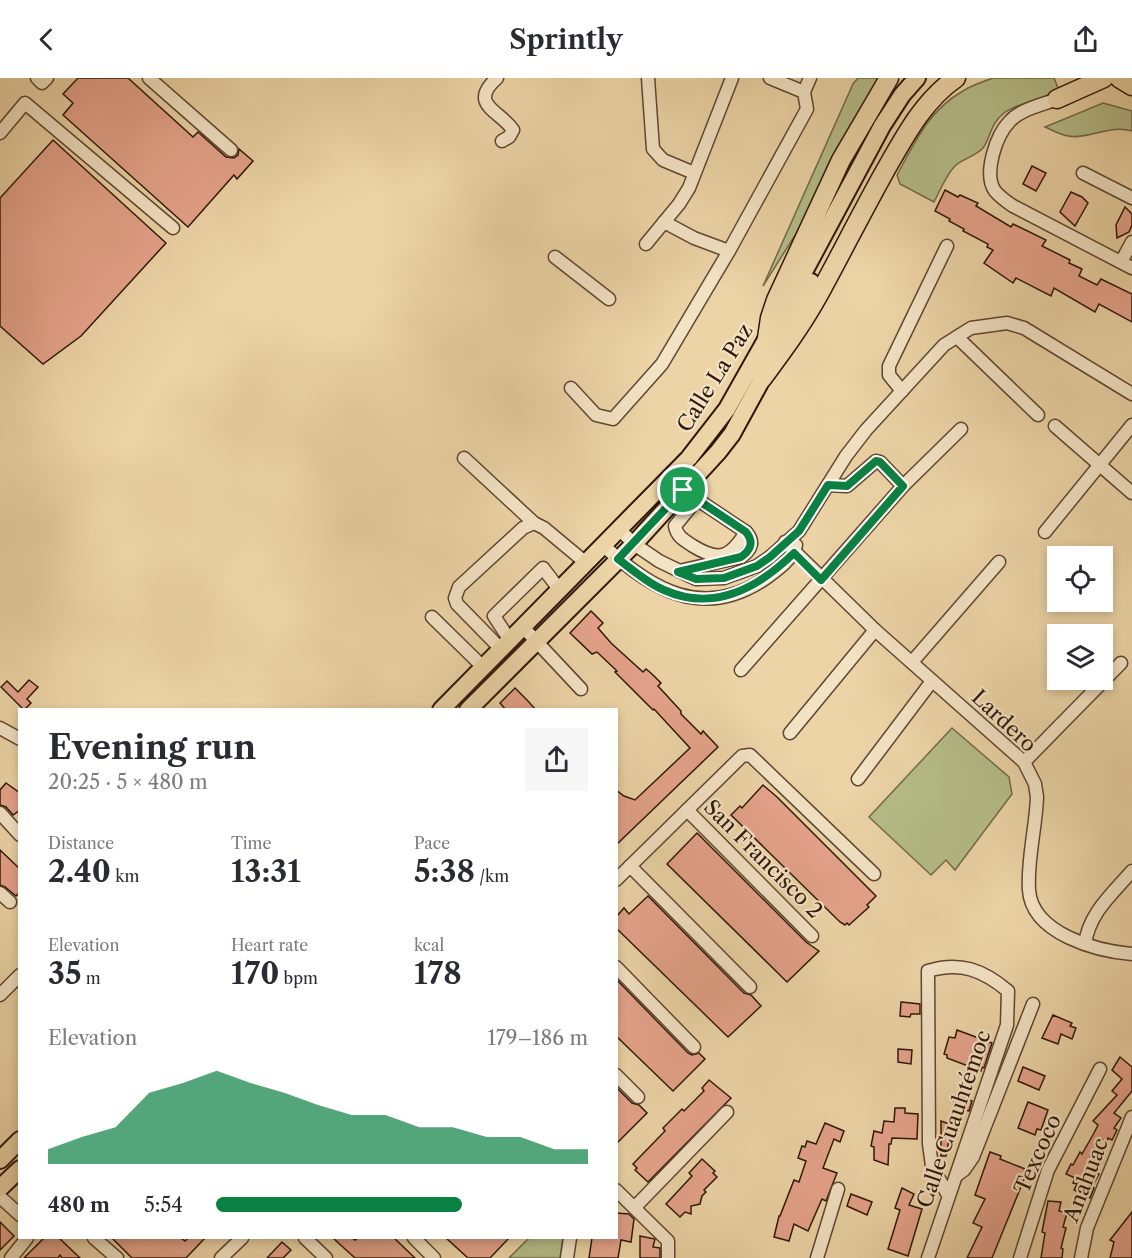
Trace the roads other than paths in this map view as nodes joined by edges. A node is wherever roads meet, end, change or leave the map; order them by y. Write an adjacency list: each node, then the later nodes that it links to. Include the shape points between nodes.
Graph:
1 (37, 78): 2 (street, via 42,84)
2 (47, 78)
3 (149, 78): 21 (street)
4 (497, 78): 20 (street, via 485,95 485,102 513,130)
5 (648, 78): 22 (street, via 653,149 663,160)
6 (732, 78): 22 (street)
7 (771, 78): 17 (street)
8 (810, 78): 17 (street)
9 (889, 78): 36 (highway, via 841,160 780,292)
10 (917, 78): 33 (main road, Calle La Paz, via 888,116)
11 (929, 78): 33 (main road, Calle La Paz, via 906,103 890,129)
12 (957, 78): 37 (highway, via 939,90 914,122 795,336)
13 (1069, 78): 18 (highway)
14 (1104, 78): 18 (highway)
15 (1119, 78): 16 (highway)
16 (1132, 86)
17 (804, 92): 30 (street, via 807,109)
18 (1057, 99): 32 (street, via 1010,121 995,147 991,182 1001,198 1013,206)
19 (0, 132): 26 (street, via 25,103)
20 (502, 141)
21 (231, 150)
22 (694, 173): 25 (street, via 689,188)
23 (1083, 173): 24 (street)
24 (1132, 198)
25 (664, 222): 28 (street); 30 (street)
26 (172, 228)
27 (1132, 242): 32 (street)
28 (646, 244)
29 (947, 246): 39 (street, via 889,366 889,375)
30 (729, 251): 38 (street, via 662,364 613,419 596,415)
31 (555, 257): 34 (street)
32 (1127, 265)
33 (803, 285): 36 (main road, Calle La Paz); 37 (main road, Calle La Paz)
34 (609, 299)
35 (957, 337): 39 (street, via 944,345); 40 (street, via 971,328 989,324 1007,323 1024,328); 41 (street)
36 (767, 338): 52 (main road, Calle La Paz, via 712,430)
37 (762, 379): 50 (main road, Calle La Paz, via 732,434)
38 (571, 388)
39 (902, 391): 47 (street, via 866,430)
40 (1132, 394)
41 (1038, 415)
42 (1132, 425): 46 (street)
43 (1055, 426): 46 (street)
44 (961, 429): 48 (street)
45 (464, 458): 51 (street)
46 (1100, 465): 49 (street); 55 (street)
47 (828, 485): 48 (street, via 847,486 876,461); 53 (street)
48 (903, 486): 65 (street)
49 (1132, 493)
50 (690, 495): 54 (street); 54 (street, via 675,526 680,537 706,554 719,556 733,551); 57 (main road, Calle La Paz)
51 (534, 523): 61 (street); 72 (street, via 523,528 456,593 457,604)
52 (619, 529): 57 (street); 58 (main road, Calle La Paz)
53 (799, 531): 56 (street); 59 (street)
54 (746, 532): 63 (street, via 751,545 741,557)
55 (1046, 532)
56 (784, 542): 59 (street, Lardero); 64 (street, via 770,557 741,573)
57 (634, 544): 60 (main road, Calle La Paz); 63 (street)
58 (603, 545): 60 (street); 61 (main road, Calle La Paz)
59 (794, 553): 65 (street, Lardero); 67 (street, via 769,576 748,588 719,597)
60 (618, 559): 67 (street, via 663,590); 71 (main road, Calle La Paz)
61 (585, 562): 66 (main road, Calle La Paz)
62 (999, 562): 73 (street)
63 (678, 572): 64 (street)
64 (696, 579): 67 (street)
65 (821, 580): 70 (street, Lardero); 76 (street)
66 (559, 589): 69 (main road, Calle La Paz); 72 (street, via 543,568 494,616)
67 (692, 597)
68 (432, 617): 75 (street)
69 (522, 626): 71 (street); 72 (main road, Calle La Paz)
70 (875, 630): 73 (street, Lardero); 82 (street)
71 (537, 641): 78 (street); 79 (main road, Calle La Paz)
72 (505, 644): 75 (main road, Calle La Paz)
73 (912, 662): 77 (street, Lardero)
74 (1121, 663): 84 (street)
75 (483, 667): 80 (main road, Calle La Paz)
76 (741, 670)
77 (932, 681): 84 (street, Lardero); 85 (street)
78 (581, 689)
79 (474, 707)
80 (443, 708)
81 (0, 728): 83 (street)
82 (790, 733)
83 (18, 738)
84 (1024, 762): 96 (street, Lardero, via 1037,797 1029,893 1037,911 1055,931)
85 (858, 779)
86 (687, 810): 89 (street); 91 (street, via 742,756 750,755); 95 (street, San Francisco 2)
87 (0, 813): 88 (street)
88 (18, 833)
89 (630, 866): 92 (street); 100 (street)
90 (1132, 871): 96 (street, via 1096,913)
91 (874, 874)
92 (618, 878)
93 (0, 893): 94 (street)
94 (10, 902)
95 (813, 936)
96 (1085, 944): 97 (street, Lardero)
97 (1132, 954)
98 (618, 969): 103 (street)
99 (18, 977): 101 (street)
100 (750, 987)
101 (0, 995)
102 (1033, 1004): 112 (street, via 973,1156)
103 (694, 1047)
104 (1101, 1069): 135 (street, Texcoco, via 1048,1170)
105 (618, 1077): 106 (street)
106 (638, 1097)
107 (727, 1112): 118 (street)
108 (1132, 1117): 136 (street, Anahuac, via 1087,1228)
109 (18, 1142): 110 (main road)
110 (0, 1160)
111 (18, 1171): 113 (main road)
112 (954, 1178): 116 (street, Calle Cuauhtémoc); 116 (street, Calle Cuauhtémoc, via 1007,1025 1008,991 990,976 968,968 944,966 928,971 928,1144 932,1166)
113 (0, 1188)
114 (838, 1189): 133 (street)
115 (618, 1192): 118 (street)
116 (948, 1195): 134 (street, Calle Cuauhtémoc)
117 (0, 1197): 119 (street)
118 (635, 1207): 132 (street, via 668,1241)
119 (18, 1213)
120 (26, 1239): 126 (street)
121 (95, 1239): 127 (street)
122 (241, 1239): 128 (street)
123 (306, 1239): 129 (street)
124 (415, 1239): 130 (street)
125 (570, 1239): 131 (street)
126 (11, 1258)
127 (117, 1258)
128 (222, 1258)
129 (326, 1258)
130 (434, 1258)
131 (567, 1258)
132 (668, 1258)
133 (817, 1258)
134 (928, 1258)
135 (1020, 1258)
136 (1081, 1258)

